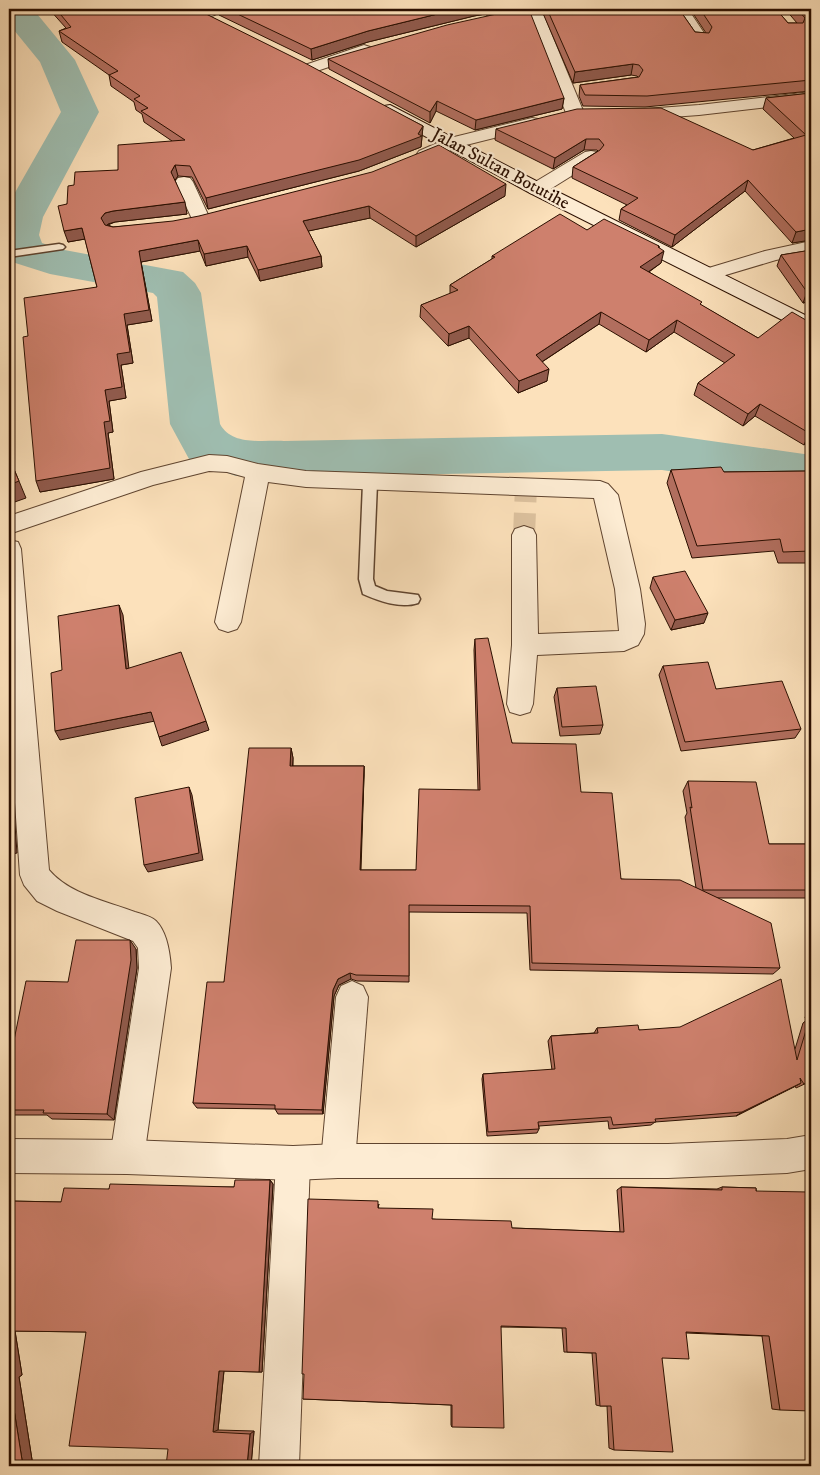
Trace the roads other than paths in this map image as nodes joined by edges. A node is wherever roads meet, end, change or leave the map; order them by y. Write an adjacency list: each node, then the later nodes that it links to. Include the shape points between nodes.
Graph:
1 (680, 9): 5 (street)
2 (202, 10): 4 (street)
3 (480, 21): 11 (street, via 520,14 536,16)
4 (226, 26)
5 (700, 39)
6 (377, 46): 8 (street)
7 (293, 59): 8 (street)
8 (310, 68): 9 (street)
9 (336, 81)
10 (585, 89): 11 (street)
11 (567, 91): 15 (street)
12 (805, 97): 14 (street); 17 (street, via 699,110)
13 (378, 103): 18 (street, Jalan Sultan Botutihe)
14 (811, 110)
15 (575, 113): 16 (street); 18 (street)
16 (595, 114)
17 (614, 114)
18 (452, 143): 20 (street); 22 (street, Jalan Sultan Botutihe)
19 (591, 156): 22 (street)
20 (405, 162)
21 (184, 182): 23 (street, via 192,221)
22 (537, 189): 28 (street, Jalan Sultan Botutihe)
23 (220, 214)
24 (59, 247): 26 (lane)
25 (811, 247): 28 (street)
26 (32, 250): 27 (lane)
27 (9, 254)
28 (709, 274): 29 (street, Jalan Sultan Botutihe)
29 (811, 326)
30 (258, 472): 31 (street, via 306,480); 32 (street, via 210,463 148,478); 36 (street)
31 (370, 482): 35 (lane, via 368,590 386,597); 37 (street, via 591,488 606,495 633,632 624,641)
32 (9, 525)
33 (524, 534): 37 (street)
34 (9, 549): 38 (street)
35 (413, 599)
36 (228, 622)
37 (525, 645): 39 (street)
38 (14, 697): 43 (street, via 35,875 48,891 144,930 155,953)
39 (520, 704)
40 (352, 996): 44 (street)
41 (811, 1152): 44 (street, via 668,1161)
42 (9, 1156): 43 (street)
43 (127, 1157): 45 (street)
44 (338, 1161): 45 (street)
45 (293, 1163): 46 (street)
46 (279, 1466)

